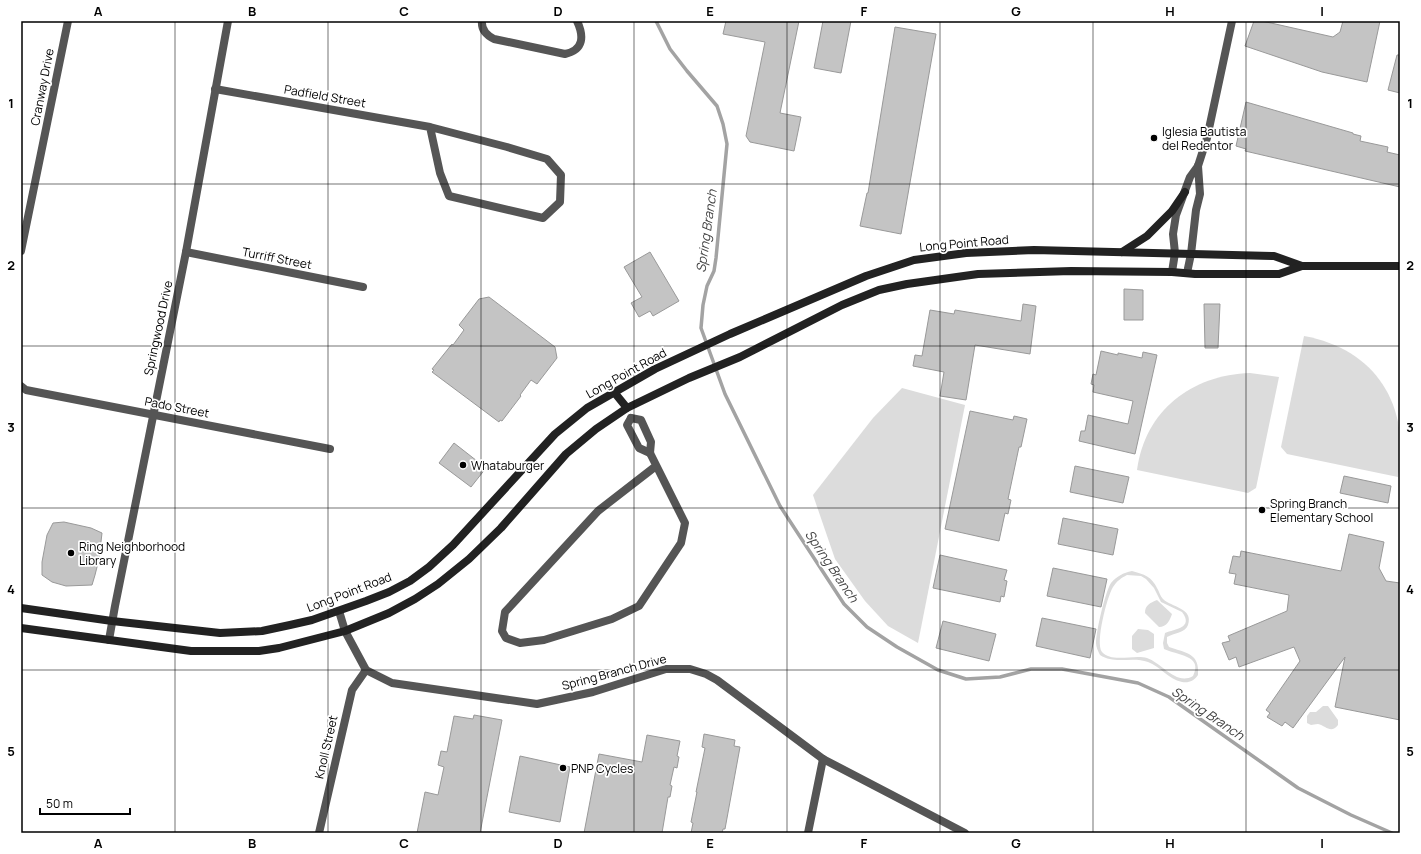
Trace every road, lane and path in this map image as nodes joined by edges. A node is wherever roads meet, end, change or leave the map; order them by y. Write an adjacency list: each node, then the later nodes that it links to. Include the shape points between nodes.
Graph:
1 (68, 21): 10 (street, Cranway Drive)
2 (228, 21): 6 (street, Springwood Drive)
3 (482, 21): 4 (street, via 484,32 494,40 565,54 571,53 581,43 582,36)
4 (577, 21)
5 (1232, 21): 8 (street, via 1207,138)
6 (215, 89): 7 (street, Padfield Street); 11 (street, Springwood Drive)
7 (430, 127): 7 (street, Padfield Street, via 440,173 449,196 543,218 560,202 561,175 547,159)
8 (1198, 166): 9 (street, via 1190,177); 14 (street, via 1200,194)
9 (1185, 192): 12 (main road, via 1172,211 1147,236); 13 (street, via 1176,215 1173,234)
10 (21, 251)
11 (186, 252): 19 (street, Turriff Street); 23 (street, Springwood Drive)
12 (1122, 252): 13 (main road, Long Point Road); 21 (main road, Long Point Road, via 1034,250 966,253 914,260 866,276 730,334 654,369)
13 (1175, 253): 14 (main road, Long Point Road); 17 (street)
14 (1191, 254): 15 (main road, Long Point Road, via 1274,256); 18 (street)
15 (1302, 266): 16 (main road, Long Point Road); 18 (main road, Long Point Road, via 1279,274)
16 (1400, 266)
17 (1172, 272): 18 (main road, Long Point Road); 22 (main road, Long Point Road, via 1071,271 978,274 879,290 842,305 740,357)
18 (1187, 274)
19 (363, 287)
20 (21, 386): 23 (street, Pado Street, via 26,390)
21 (614, 392): 22 (main road); 29 (main road, Long Point Road, via 587,408 555,434 453,545 429,567 389,592)
22 (627, 408): 24 (street); 32 (main road, Long Point Road, via 566,454 501,528 438,584 390,613)
23 (153, 414): 25 (street, Pado Street); 30 (street, Springwood Drive)
24 (631, 418): 26 (street, via 641,420 651,442); 26 (street, via 627,425 639,448)
25 (330, 449)
26 (650, 453): 27 (street)
27 (656, 466): 27 (street, via 685,523 681,543 640,606 612,619 544,640 520,643 506,638 502,631 505,612 598,511)
28 (21, 608): 30 (main road, Long Point Road)
29 (339, 611): 30 (main road, Long Point Road, via 262,631 220,633); 32 (street)
30 (112, 621): 33 (street, Springwood Drive)
31 (21, 628): 33 (main road, Long Point Road)
32 (345, 631): 33 (main road, Long Point Road, via 259,651 190,651); 34 (street)
33 (109, 640)
34 (366, 670): 35 (street, Spring Branch Drive, via 392,683 537,704 593,692 666,669 690,669 717,680); 36 (street, Knoll Street, via 352,690)
35 (823, 759): 37 (street); 38 (street, Spring Branch Drive)
36 (319, 833)
37 (808, 833)
38 (965, 833)

